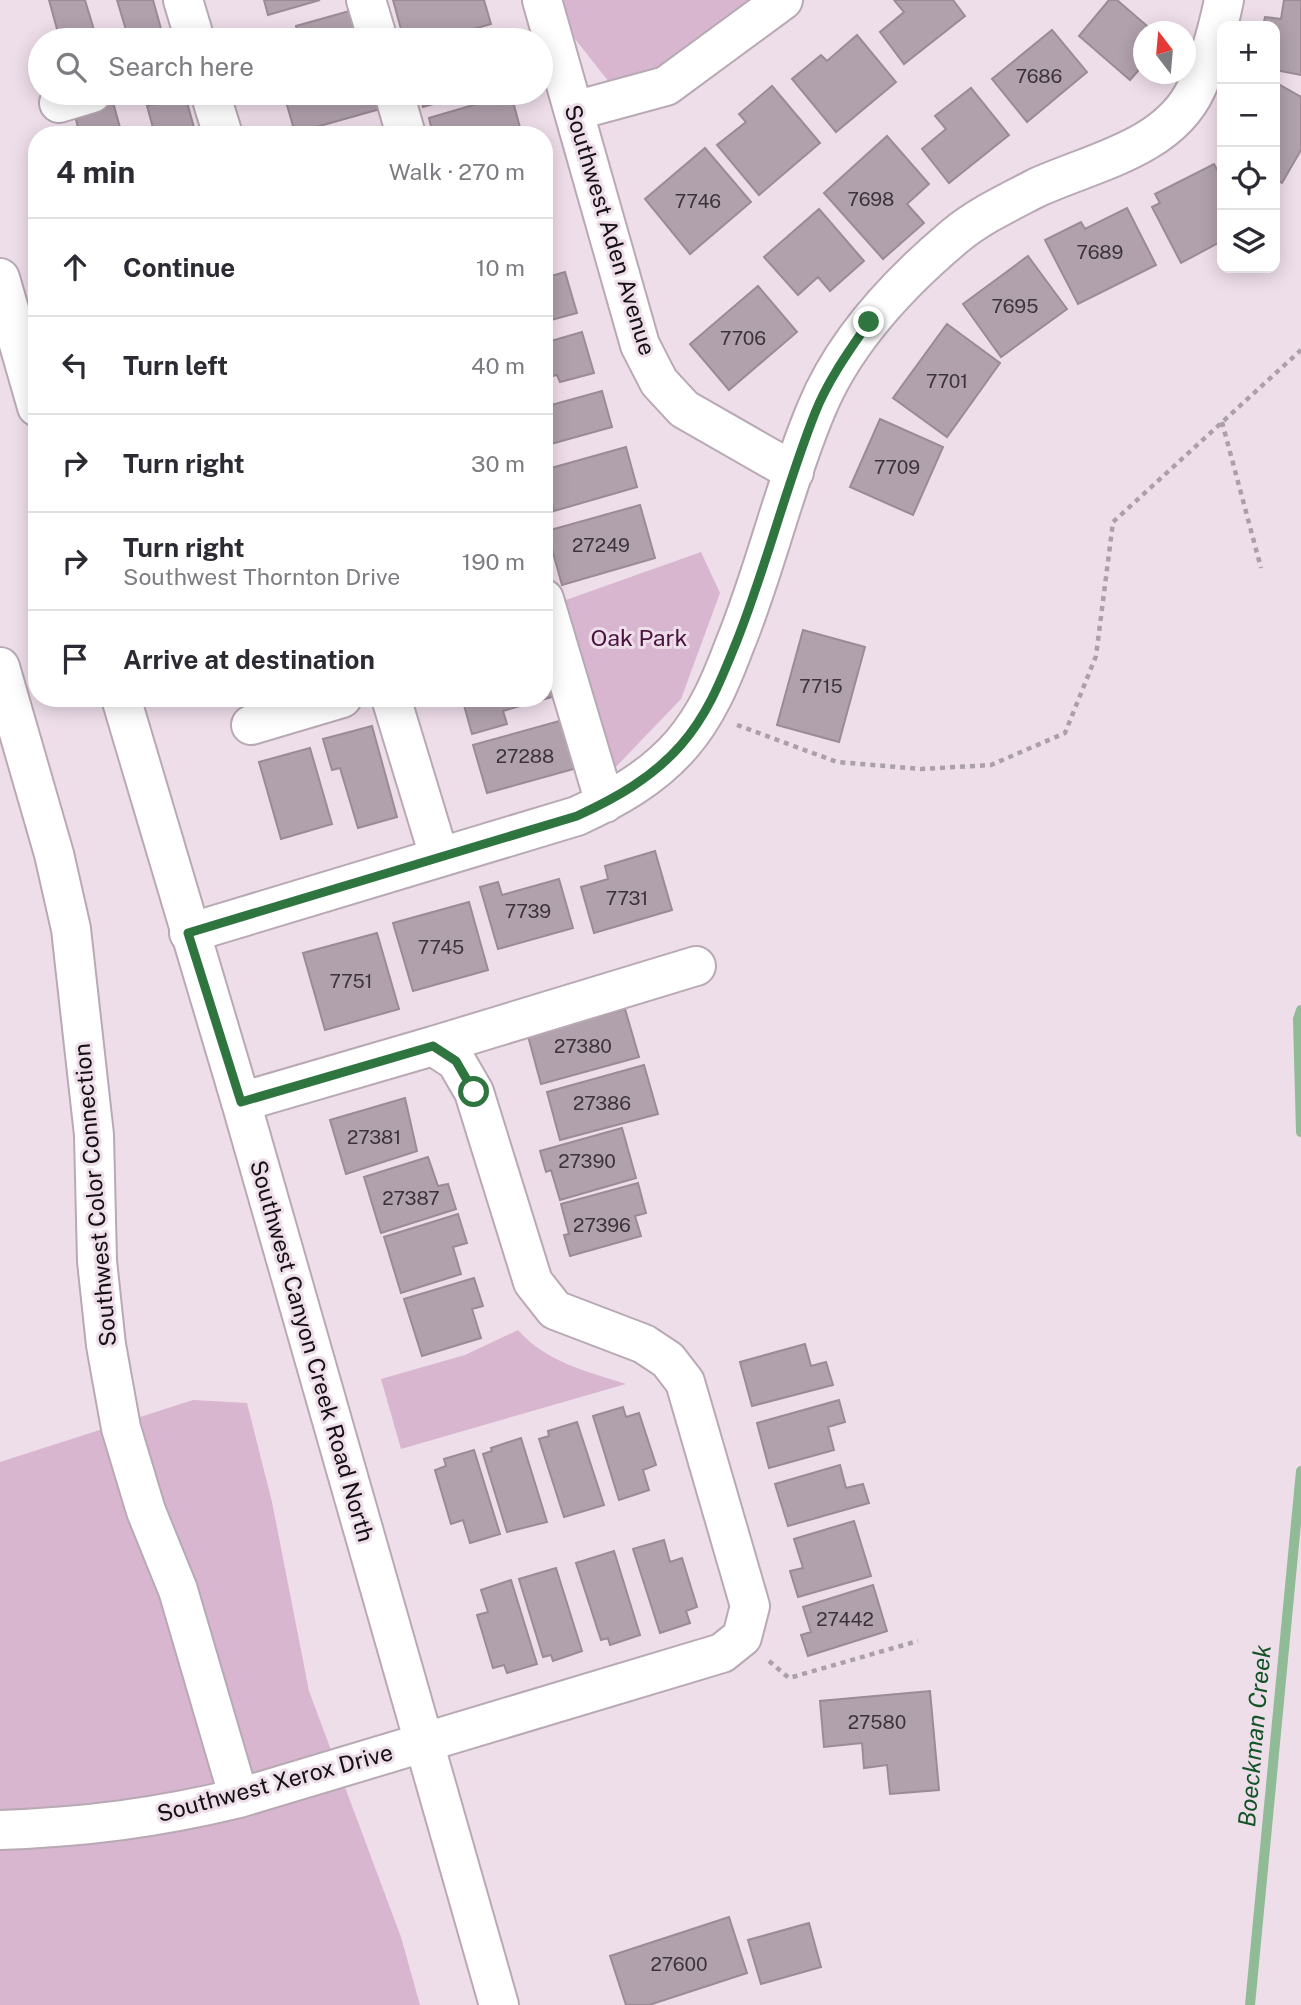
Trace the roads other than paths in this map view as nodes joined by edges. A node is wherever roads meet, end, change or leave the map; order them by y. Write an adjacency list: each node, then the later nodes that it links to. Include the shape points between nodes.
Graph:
1 (183, 0): 6 (street)
2 (366, 0): 7 (street)
3 (542, 0): 8 (street, Southwest Aden Avenue)
4 (783, 0): 12 (street, via 666,86)
5 (1224, 0): 17 (street, via 1196,91 1174,118 1123,153 1037,188 982,217 912,274 869,322 831,379)
6 (191, 28)
7 (374, 28)
8 (550, 28)
9 (553, 38): 12 (street, Southwest Aden Avenue)
10 (214, 105): 13 (street)
11 (397, 105): 14 (street)
12 (574, 111): 17 (street, Southwest Aden Avenue, via 640,345 659,382 692,414)
13 (220, 126)
14 (403, 126)
15 (0, 278): 16 (street)
16 (28, 376)
17 (794, 472): 25 (street, via 758,589 713,701 680,746 656,769)
18 (553, 629): 25 (street)
19 (0, 667): 24 (street, Southwest Color Connection)
20 (124, 707): 27 (street, Southwest Canyon Creek Road North)
21 (310, 707): 23 (street)
22 (394, 707): 26 (street)
23 (251, 724)
24 (15, 767): 32 (street, Southwest Color Connection, via 54,854 71,929 94,1135 97,1261 121,1428 146,1511 178,1590)
25 (605, 803): 26 (street, via 520,835)
26 (439, 856): 27 (street)
27 (188, 933): 30 (street, Southwest Canyon Creek Road North)
28 (696, 967): 29 (street)
29 (433, 1046): 30 (street); 31 (street, Southwest Xerox Drive, via 456,1061 474,1092 533,1282 555,1310 644,1344 668,1360 685,1382 750,1606 742,1637 722,1653)
30 (241, 1102): 31 (street, Southwest Canyon Creek Road North)
31 (424, 1743): 32 (street, Southwest Xerox Drive); 34 (street, Southwest Canyon Creek Road North)
32 (239, 1798): 33 (street, Southwest Xerox Drive, via 170,1815 98,1825)
33 (0, 1830)
34 (499, 2005)

